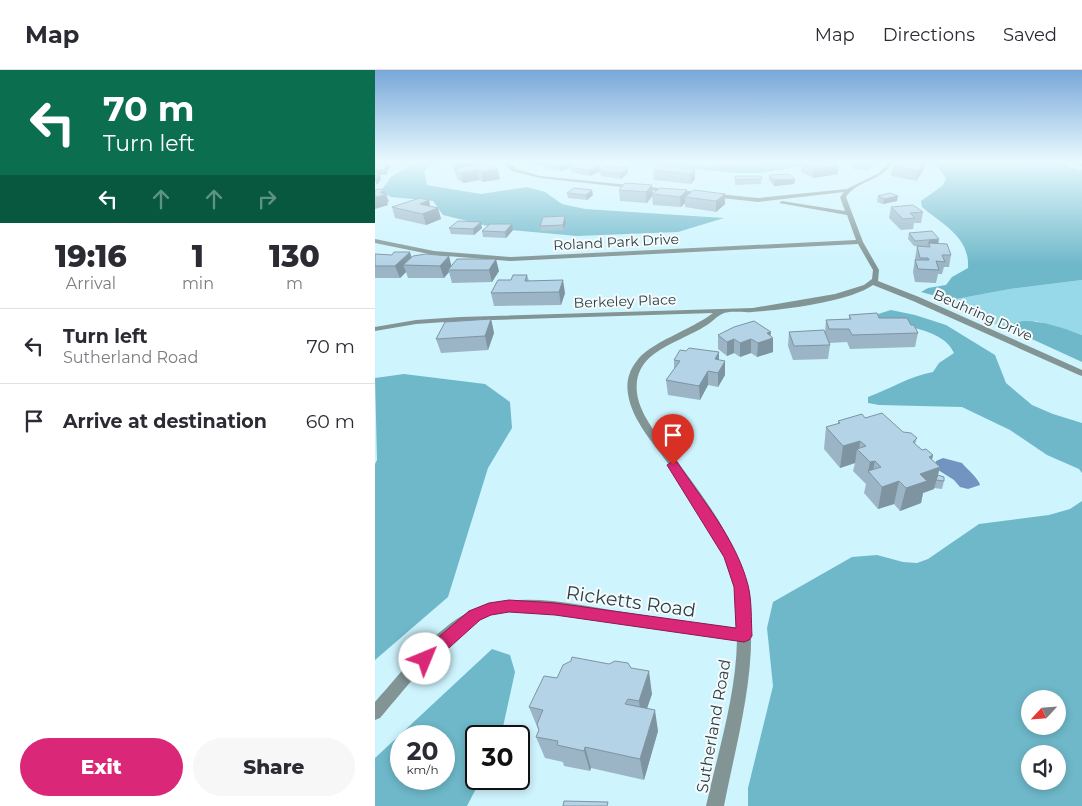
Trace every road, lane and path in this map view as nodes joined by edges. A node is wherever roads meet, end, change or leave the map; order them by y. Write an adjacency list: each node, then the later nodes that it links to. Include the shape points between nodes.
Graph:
1 (723, 196): 4 (street)
2 (791, 196): 4 (street)
3 (843, 196): 5 (street)
4 (758, 200): 5 (street)
5 (849, 213): 7 (street)
6 (375, 241): 7 (street, Roland Park Drive, via 434,253 511,259)
7 (860, 242): 8 (street, via 876,270)
8 (873, 282): 9 (street, Berkeley Place, via 851,292 787,305); 11 (street, Beuhring Drive)
9 (721, 310): 10 (street, Berkeley Place, via 460,319); 12 (street, Sutherland Road, via 709,321 644,356 632,374 631,384 642,419 704,510 731,557 741,587)
10 (375, 329)
11 (1082, 373)
12 (744, 636): 13 (street, Ricketts Road, via 555,609 509,606 489,609 474,616 444,640); 14 (street, Sutherland Road, via 734,716)
13 (375, 713)
14 (715, 806)

